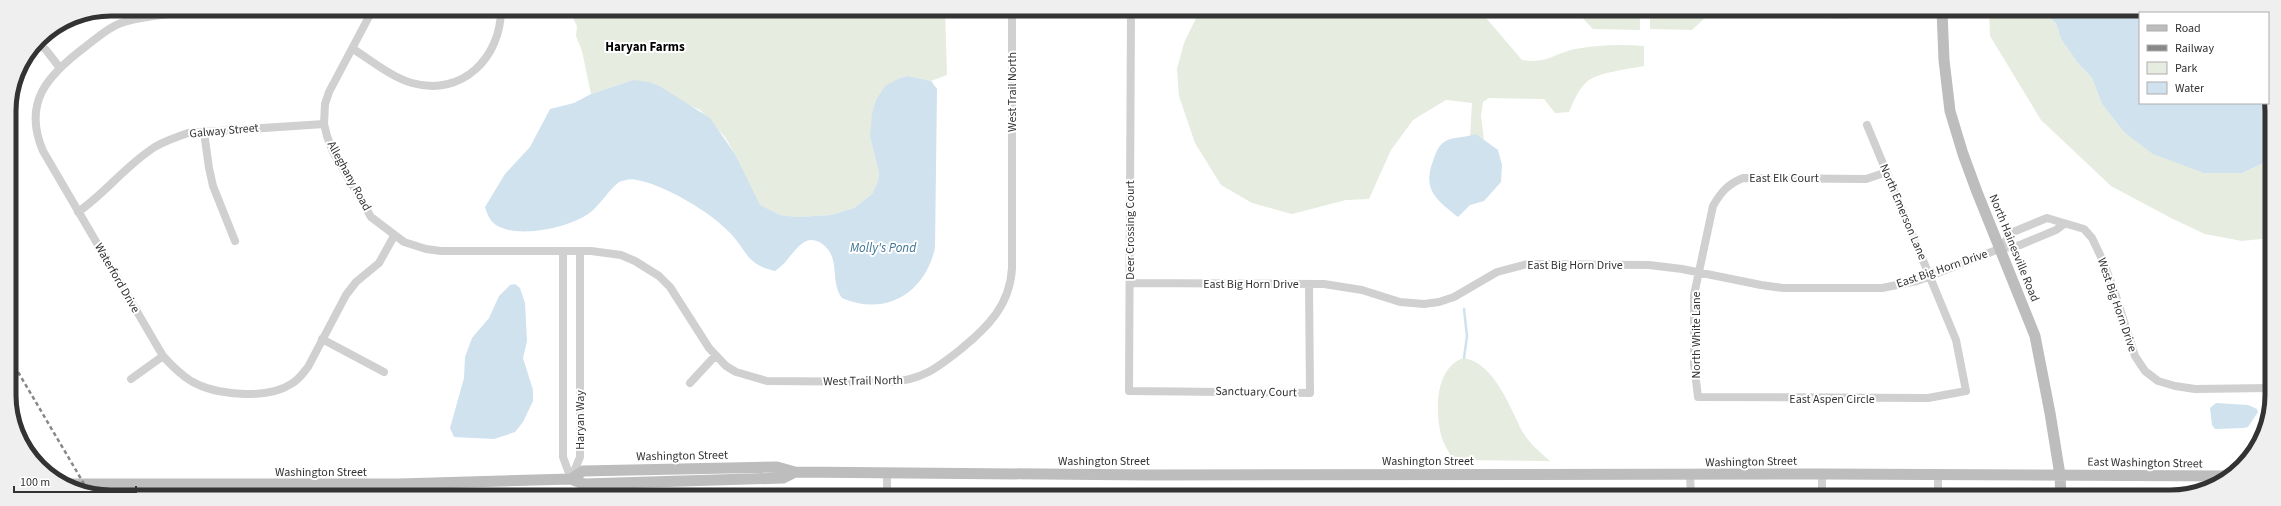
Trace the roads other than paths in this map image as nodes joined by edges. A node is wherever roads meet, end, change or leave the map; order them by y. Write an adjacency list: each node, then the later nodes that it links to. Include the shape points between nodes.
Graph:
1 (171, 16): 9 (street, Waterford Drive, via 122,23 111,28)
2 (370, 16): 8 (street, Alleghany Road)
3 (500, 16): 8 (street, via 499,35 484,61 462,79 446,84 413,83)
4 (1012, 16): 27 (street, West Trail North, via 1011,283 1002,307 993,320 936,368 908,381 767,381 736,372)
5 (1131, 16): 23 (street, Deer Crossing Court)
6 (1942, 16): 18 (main road, North Hainesville Road, via 1950,111 1963,154)
7 (42, 46): 9 (street)
8 (353, 49): 10 (street, Alleghany Road, via 329,92 325,104)
9 (60, 68): 14 (street, Waterford Drive, via 49,78 39,97 35,129 42,151)
10 (324, 124): 12 (street, Galway Street); 16 (street, Alleghany Road, via 333,152 371,217)
11 (1867, 125): 13 (street, North Emerson Lane)
12 (204, 132): 14 (street, Galway Street, via 178,137 150,150 98,198); 17 (street, via 213,186)
13 (1887, 172): 21 (street, East Elk Court, via 1866,179 1756,177 1736,181 1720,193 1713,206); 22 (street, North Emerson Lane)
14 (78, 212): 26 (street, Waterford Drive)
15 (2064, 224): 18 (street, via 2020,245); 18 (street, West Big Horn Drive, via 2047,218 2013,232); 31 (street, West Big Horn Drive, via 2084,229 2092,238 2114,290 2135,356 2146,371 2158,381 2195,389)
16 (394, 236): 19 (street, Alleghany Road, via 404,242 441,251); 25 (street, Waterford Drive, via 379,263 356,282 346,295)
17 (235, 241)
18 (1999, 249): 22 (street, East Big Horn Drive); 39 (main road, North Hainesville Road, via 2035,336)
19 (567, 251): 20 (street, West Trail North); 41 (street, Haryan Way, via 563,457)
20 (580, 251): 27 (street, West Trail North, via 621,255 660,276 682,303); 41 (street, Haryan Way, via 580,458)
21 (1699, 272): 22 (street, East Big Horn Drive, via 1761,286 1783,288 1882,288); 24 (street, East Big Horn Drive, via 1649,265 1527,264 1497,272 1454,297 1424,304 1394,301 1343,286); 34 (street, North White Lane, via 1694,295 1694,364)
22 (1930, 276): 32 (street, North Emerson Lane, via 1957,346)
23 (1130, 283): 24 (street, East Big Horn Drive); 33 (street, Deer Crossing Court, via 1129,392)
24 (1309, 284): 33 (street, Sanctuary Court, via 1310,393)
25 (322, 339): 26 (street, Waterford Drive, via 301,377 274,391 262,393 224,392 206,388 186,377); 28 (street)
26 (163, 356): 29 (street)
27 (716, 356): 30 (street)
28 (384, 372)
29 (131, 380)
30 (690, 383)
31 (2265, 388)
32 (1966, 391): 34 (street, East Aspen Circle, via 1928,398)
33 (1189, 392)
34 (1698, 397)
35 (887, 472): 37 (main road, Washington Street); 41 (main road, Washington Street, via 795,472 775,479 584,484); 43 (street)
36 (1822, 474): 37 (main road, Washington Street); 38 (main road, Washington Street); 45 (street)
37 (1690, 475): 44 (street)
38 (1938, 475): 39 (main road, Washington Street); 46 (street)
39 (2060, 475): 40 (main road, East Washington Street); 47 (main road, North Hainesville Road)
40 (2220, 476)
41 (571, 479): 42 (main road, Washington Street, via 399,484)
42 (78, 484)
43 (887, 490)
44 (1691, 490)
45 (1822, 490)
46 (1938, 490)
47 (2061, 490)

